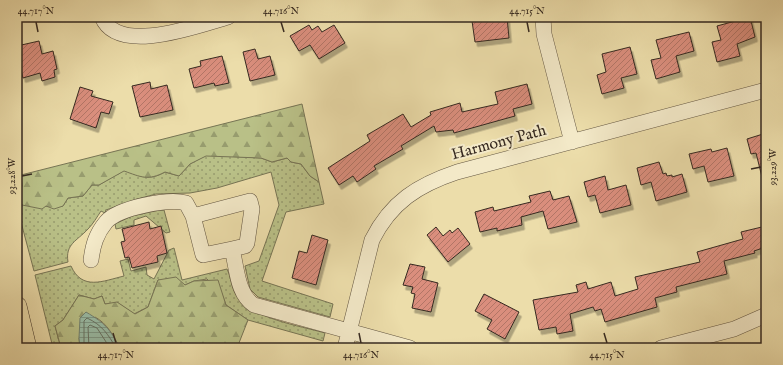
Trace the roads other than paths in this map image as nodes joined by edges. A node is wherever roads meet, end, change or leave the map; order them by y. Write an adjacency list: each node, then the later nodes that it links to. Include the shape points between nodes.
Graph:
1 (102, 17): 2 (street, via 108,35 137,38)
2 (228, 17)
3 (542, 17): 5 (street, via 544,34)
4 (766, 90): 5 (street, Harmony Path)
5 (572, 142): 11 (street, Harmony Path, via 436,179 402,199 380,224 372,240)
6 (193, 216): 7 (street, via 203,255); 7 (street, via 250,201 252,209 245,246); 8 (street, via 186,203 182,202 160,201 129,210 106,222 93,244)
7 (232, 249): 11 (street, via 241,289 254,305)
8 (91, 260)
9 (17, 306): 12 (main road)
10 (766, 315): 15 (street, via 734,329)
11 (349, 332): 13 (street, Harmony Path); 14 (street)
12 (28, 348)
13 (345, 348)
14 (410, 348)
15 (661, 348)

